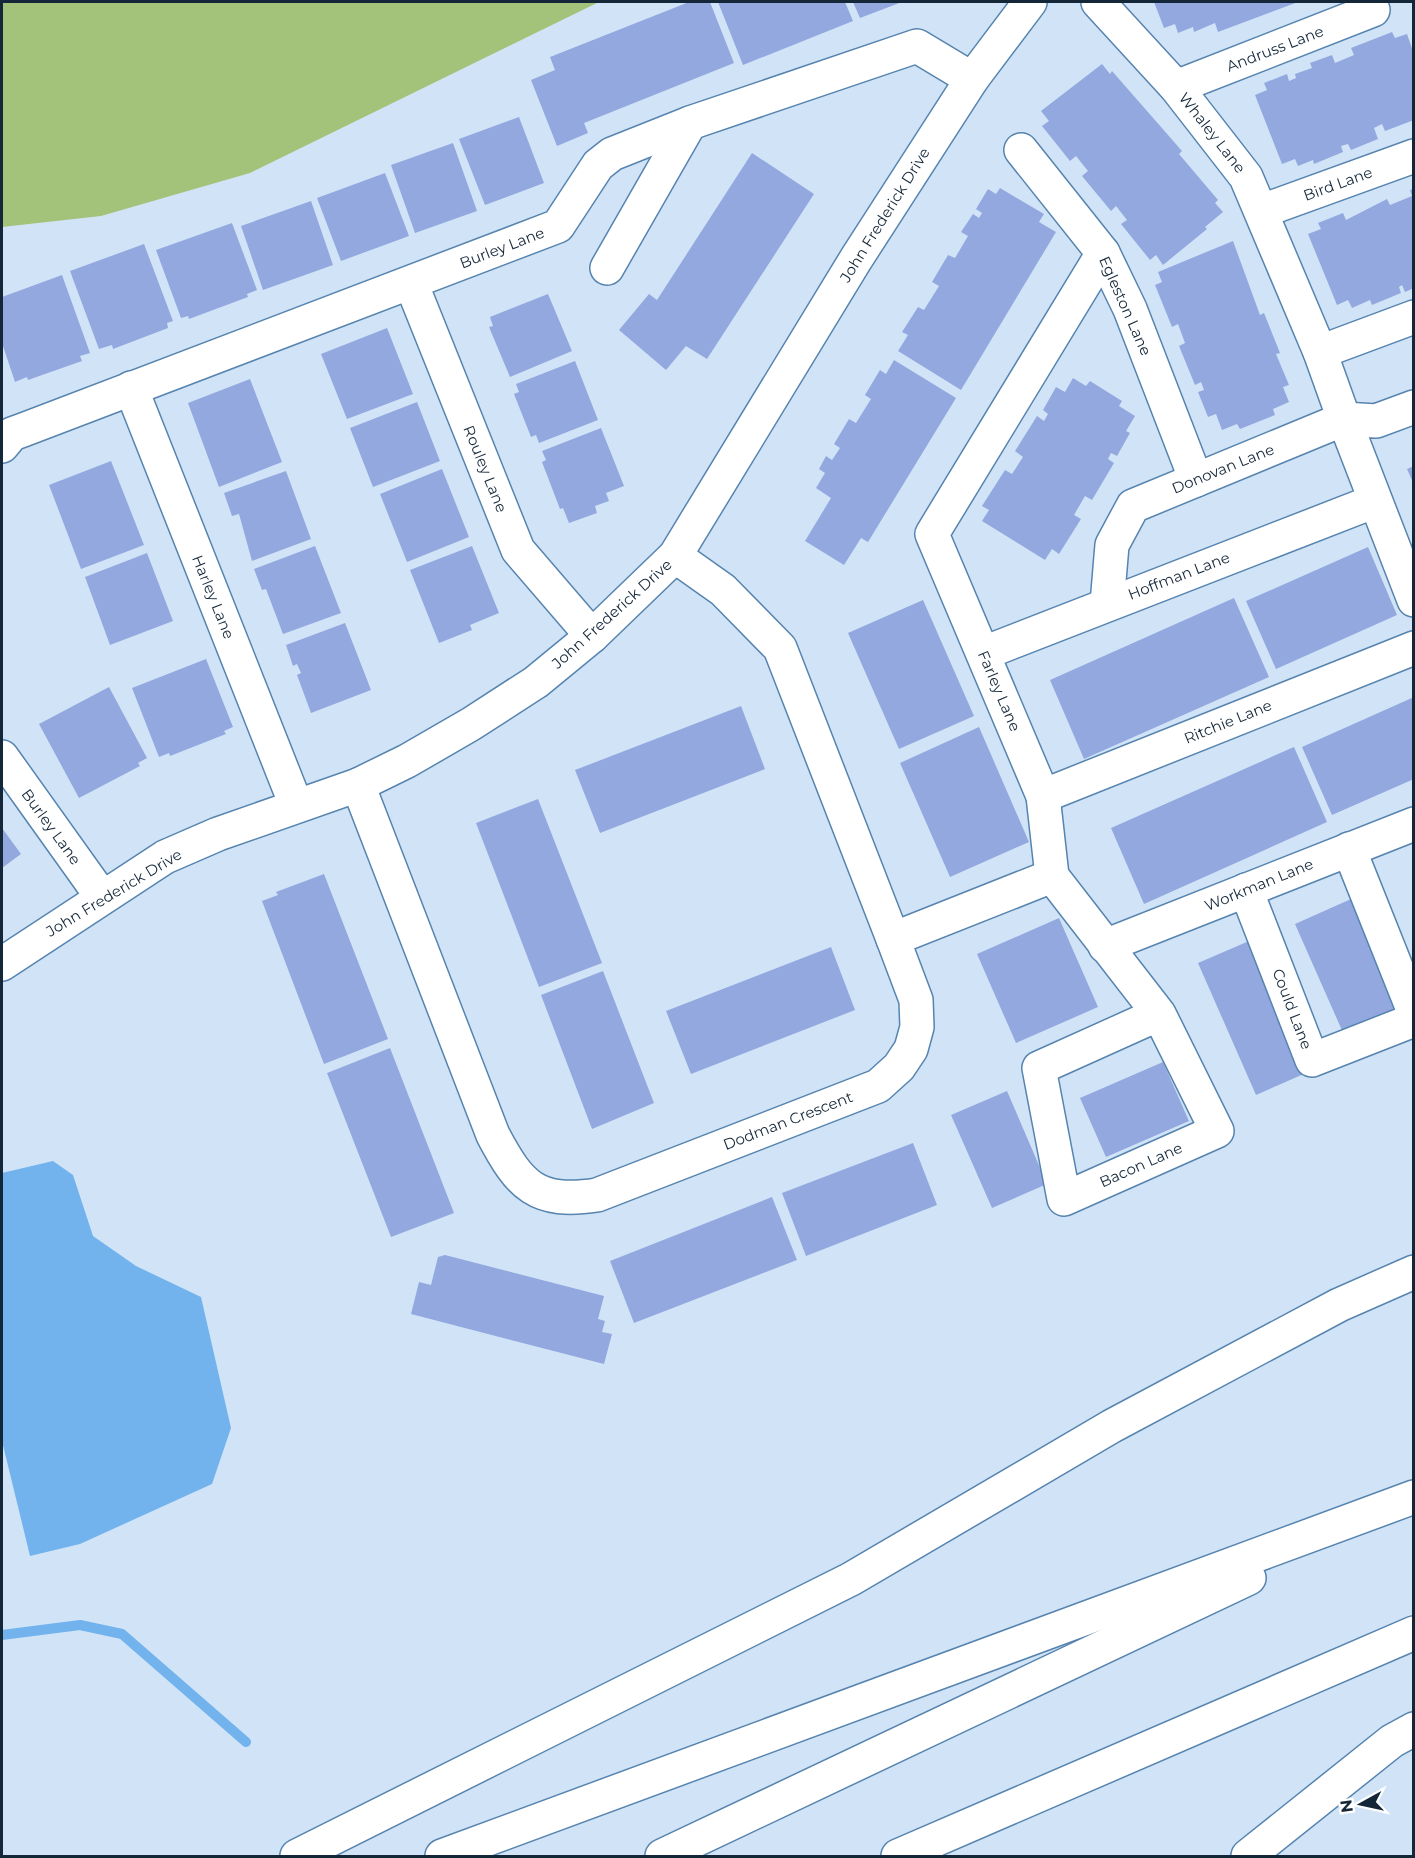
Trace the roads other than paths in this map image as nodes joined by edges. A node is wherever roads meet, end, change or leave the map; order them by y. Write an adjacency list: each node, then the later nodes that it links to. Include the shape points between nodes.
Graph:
1 (1030, 2): 4 (main road, John Frederick Drive)
2 (1098, 2): 5 (main road, Whaley Lane)
3 (1374, 10): 5 (main road, Andruss Lane)
4 (972, 79): 6 (main road, Burley Lane, via 917,46); 21 (main road, John Frederick Drive, via 856,259)
5 (1176, 87): 9 (main road, Whaley Lane, via 1246,177)
6 (690, 123): 11 (main road); 12 (main road, Burley Lane, via 612,154 598,165 558,226)
7 (1021, 150): 10 (main road, Egleston Lane)
8 (1413, 156): 9 (main road, Bird Lane)
9 (1262, 211): 14 (main road, Whaley Lane)
10 (1103, 253): 19 (main road, Egleston Lane, via 1130,309); 26 (main road, Farley Lane, via 932,534)
11 (607, 268)
12 (411, 283): 15 (main road, Burley Lane); 24 (main road, Rouley Lane, via 518,550)
13 (1413, 316): 14 (main road)
14 (1320, 352): 17 (main road)
15 (131, 388): 18 (main road, Burley Lane, via 12,434); 30 (main road, Harley Lane)
16 (1413, 407): 17 (main road, via 1376,421)
17 (1344, 419): 19 (main road, Donovan Lane); 20 (main road)
18 (2, 446)
19 (1196, 480): 23 (main road, Donovan Lane, via 1133,506 1124,518 1112,544)
20 (1375, 501): 22 (main road); 23 (main road, Hoffman Lane)
21 (675, 556): 24 (main road, John Frederick Drive); 36 (main road, Dodman Crescent, via 723,590 780,648)
22 (1410, 584)
23 (1107, 604): 26 (main road, Hoffman Lane)
24 (592, 636): 28 (main road, John Frederick Drive, via 536,682 471,724)
25 (1413, 648): 29 (main road, Ritchie Lane)
26 (984, 653): 29 (main road, Farley Lane)
27 (2, 757): 35 (main road, Burley Lane)
28 (358, 785): 30 (main road, John Frederick Drive); 36 (main road, Dodman Crescent, via 493,1135 510,1167 525,1184 546,1195 597,1195 878,1086 899,1067 911,1049 917,1026 916,1000)
29 (1043, 796): 33 (main road, Farley Lane)
30 (296, 805): 35 (main road, John Frederick Drive, via 165,858)
31 (1413, 824): 32 (main road, Workman Lane)
32 (1349, 849): 34 (main road, Workman Lane); 39 (main road)
33 (1053, 876): 36 (main road); 37 (main road, Farley Lane)
34 (1246, 890): 37 (main road, Workman Lane); 41 (main road, Could Lane, via 1312,1060)
35 (102, 897): 38 (main road, John Frederick Drive)
36 (893, 939)
37 (1105, 946): 40 (main road, Farley Lane)
38 (2, 964)
39 (1413, 1012)
40 (1159, 1014): 42 (main road, Farley Lane); 42 (main road, Bacon Lane, via 1039,1068 1064,1199)
41 (1413, 1020)
42 (1217, 1131)
43 (1413, 1272): 47 (main road, via 1339,1305 1112,1426 851,1579)
44 (1413, 1498): 48 (main road); 49 (main road)
45 (1413, 1633): 50 (main road)
46 (1413, 1730): 51 (main road, via 1392,1742)
47 (297, 1857)
48 (442, 1857)
49 (662, 1857)
50 (898, 1857)
51 (1248, 1857)

